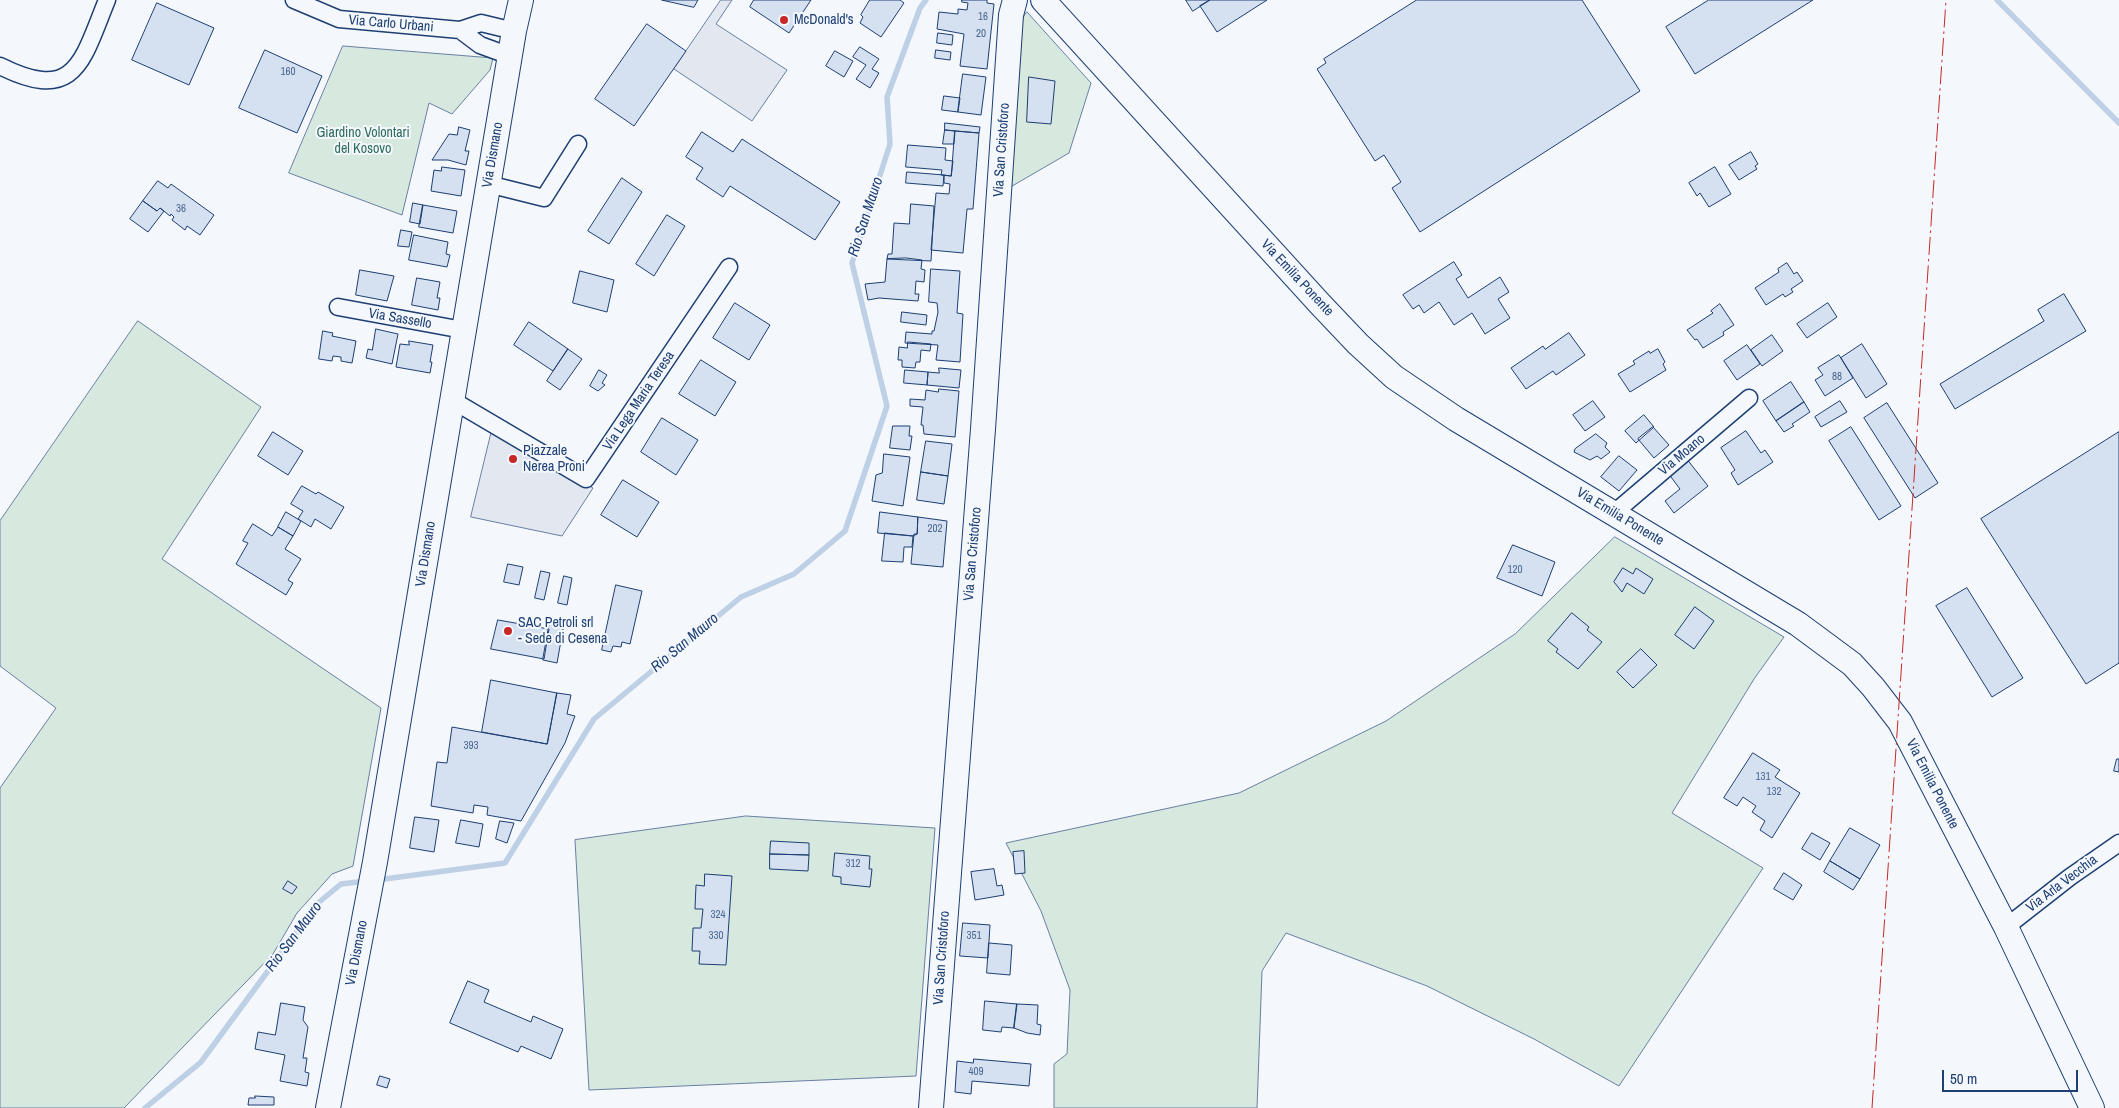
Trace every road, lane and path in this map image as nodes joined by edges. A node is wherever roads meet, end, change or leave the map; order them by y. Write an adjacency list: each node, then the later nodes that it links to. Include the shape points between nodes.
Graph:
1 (107, 0): 9 (street, via 84,55 68,75 55,81 37,80)
2 (294, 0): 6 (street, Via Carlo Urbani, via 339,19)
3 (522, 0): 7 (main road, Via Dismano)
4 (1015, 0): 21 (main road, Via San Cristoforo, via 1011,15)
5 (1043, 0): 17 (main road, Via Emilia Ponente, via 1320,304 1394,377)
6 (460, 30): 7 (street, Via Carlo Urbani, via 482,23); 8 (street, via 480,45)
7 (514, 31): 8 (main road, Via Dismano)
8 (510, 56): 11 (main road, Via Dismano)
9 (0, 66)
10 (578, 144): 11 (street, via 544,198)
11 (488, 184): 14 (main road, Via Dismano)
12 (729, 267): 16 (street, Via Lega Maria Teresa, via 586,480)
13 (338, 307): 14 (street, Via Sassello)
14 (463, 330): 16 (main road, Via Dismano)
15 (1749, 398): 17 (street, Via Moano)
16 (452, 400): 20 (main road, Via Dismano, via 375,862)
17 (1614, 513): 19 (main road, Via Emilia Ponente, via 1798,624 1863,676 1900,722)
18 (2119, 843): 19 (street, Via Arla Vecchia)
19 (2006, 927): 22 (main road, Via Emilia Ponente)
20 (328, 1108)
21 (931, 1108)
22 (2092, 1108)

